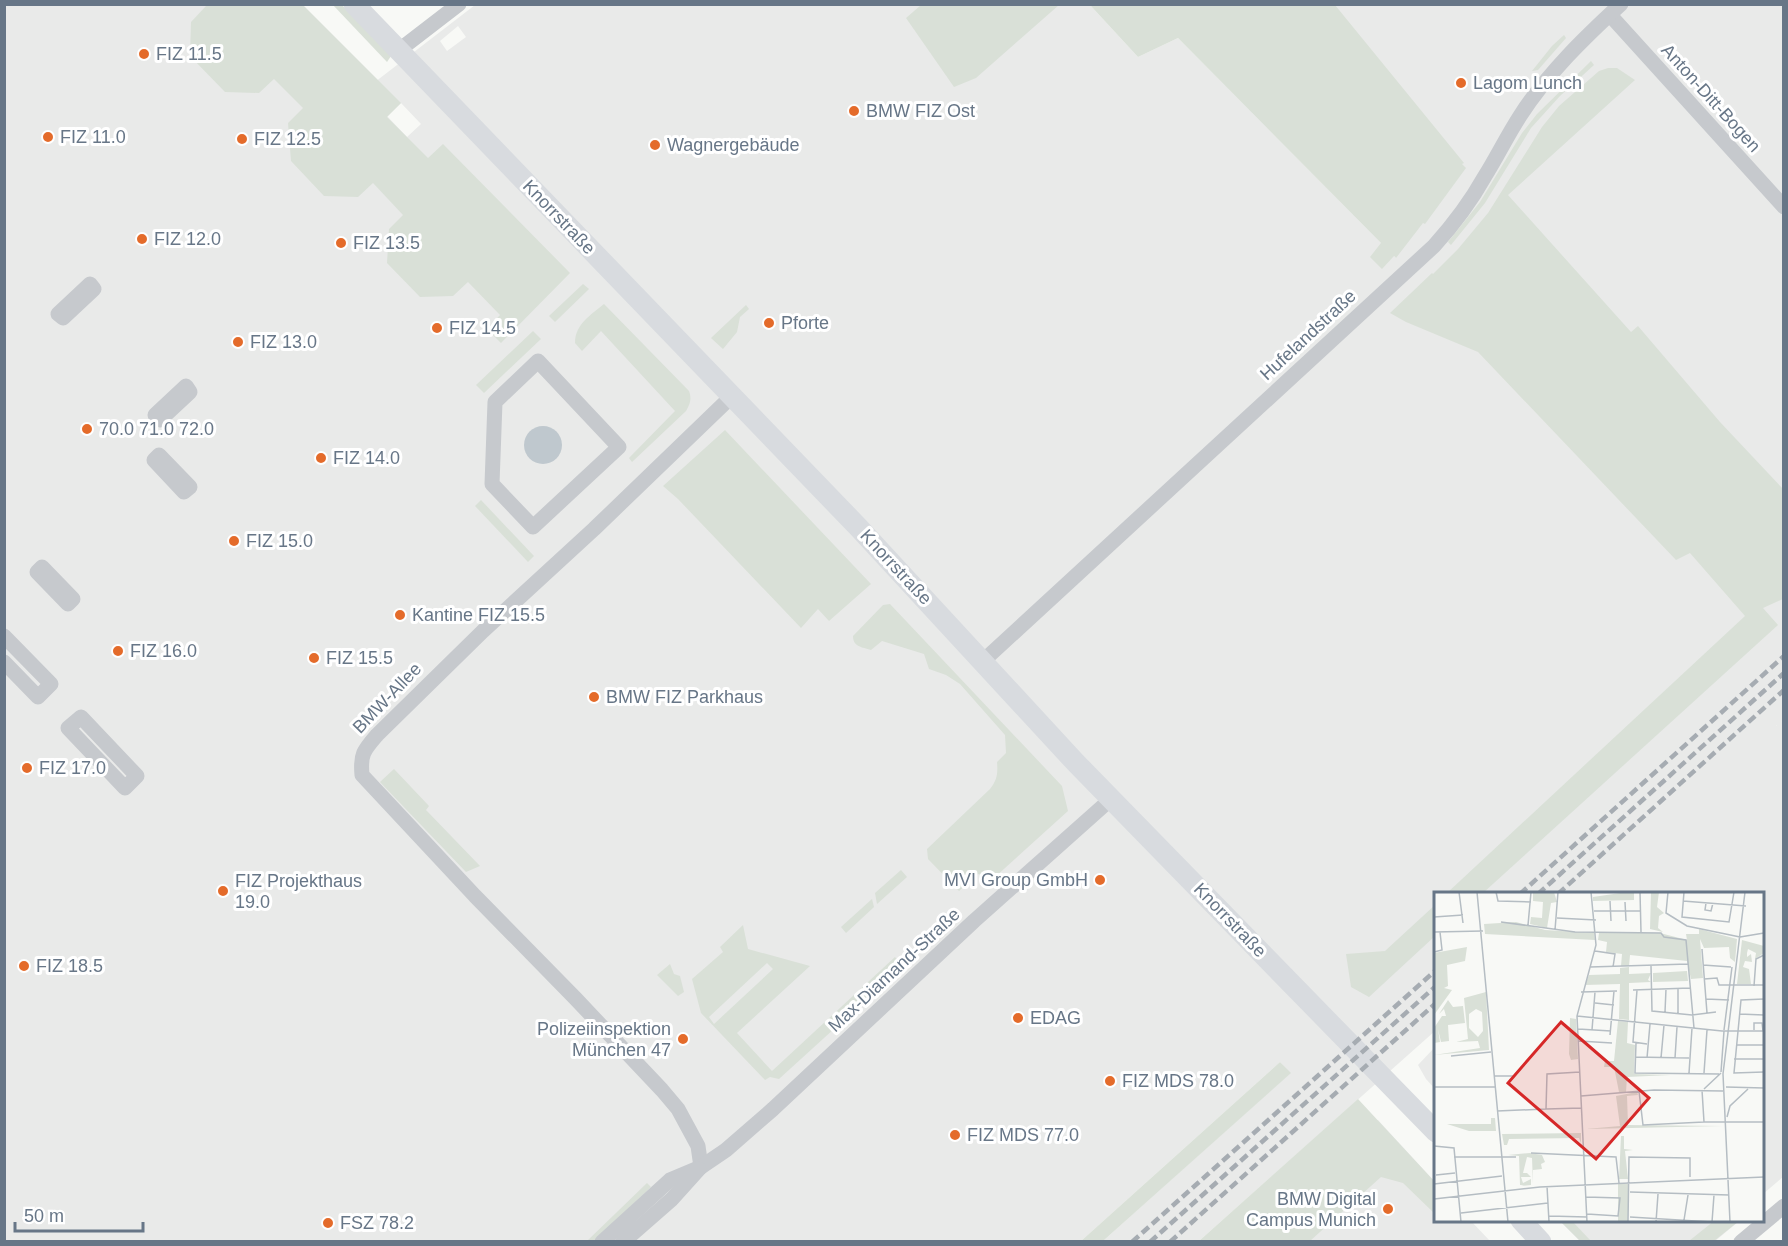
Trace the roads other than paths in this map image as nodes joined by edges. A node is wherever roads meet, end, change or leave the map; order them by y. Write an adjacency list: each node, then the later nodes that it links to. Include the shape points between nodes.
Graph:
1 (354, 4): 4 (street, Knorrstraße)
2 (459, 4): 4 (street)
3 (1616, 10): 5 (street, Anton-Ditt-Bogen); 10 (street, Hufelandstraße, via 1559,66 1530,102 1484,178 1434,246)
4 (398, 51): 6 (street, Knorrstraße)
5 (1784, 207)
6 (732, 396): 10 (street, Knorrstraße); 14 (street, BMW-Allee, via 467,646 377,735 364,750 361,761 362,775 678,1109 698,1146)
7 (492, 484): 7 (street, via 533,527 619,447 538,361 495,402)
8 (4, 636): 9 (street, via 51,684 38,697)
9 (4, 662)
10 (982, 662): 12 (street, Knorrstraße)
11 (81, 717): 11 (street, via 68,728 125,788 137,776)
12 (1111, 799): 13 (street, Knorrstraße); 14 (street, Max-Diamand-Straße, via 773,1109)
13 (1434, 1130)
14 (701, 1167): 17 (street, Max-Diamand-Straße, via 670,1180); 18 (street, Max-Diamand-Straße)
15 (1784, 1206): 20 (street)
16 (1522, 1222): 19 (street)
17 (602, 1242)
18 (623, 1242)
19 (1541, 1242)
20 (1741, 1242)

